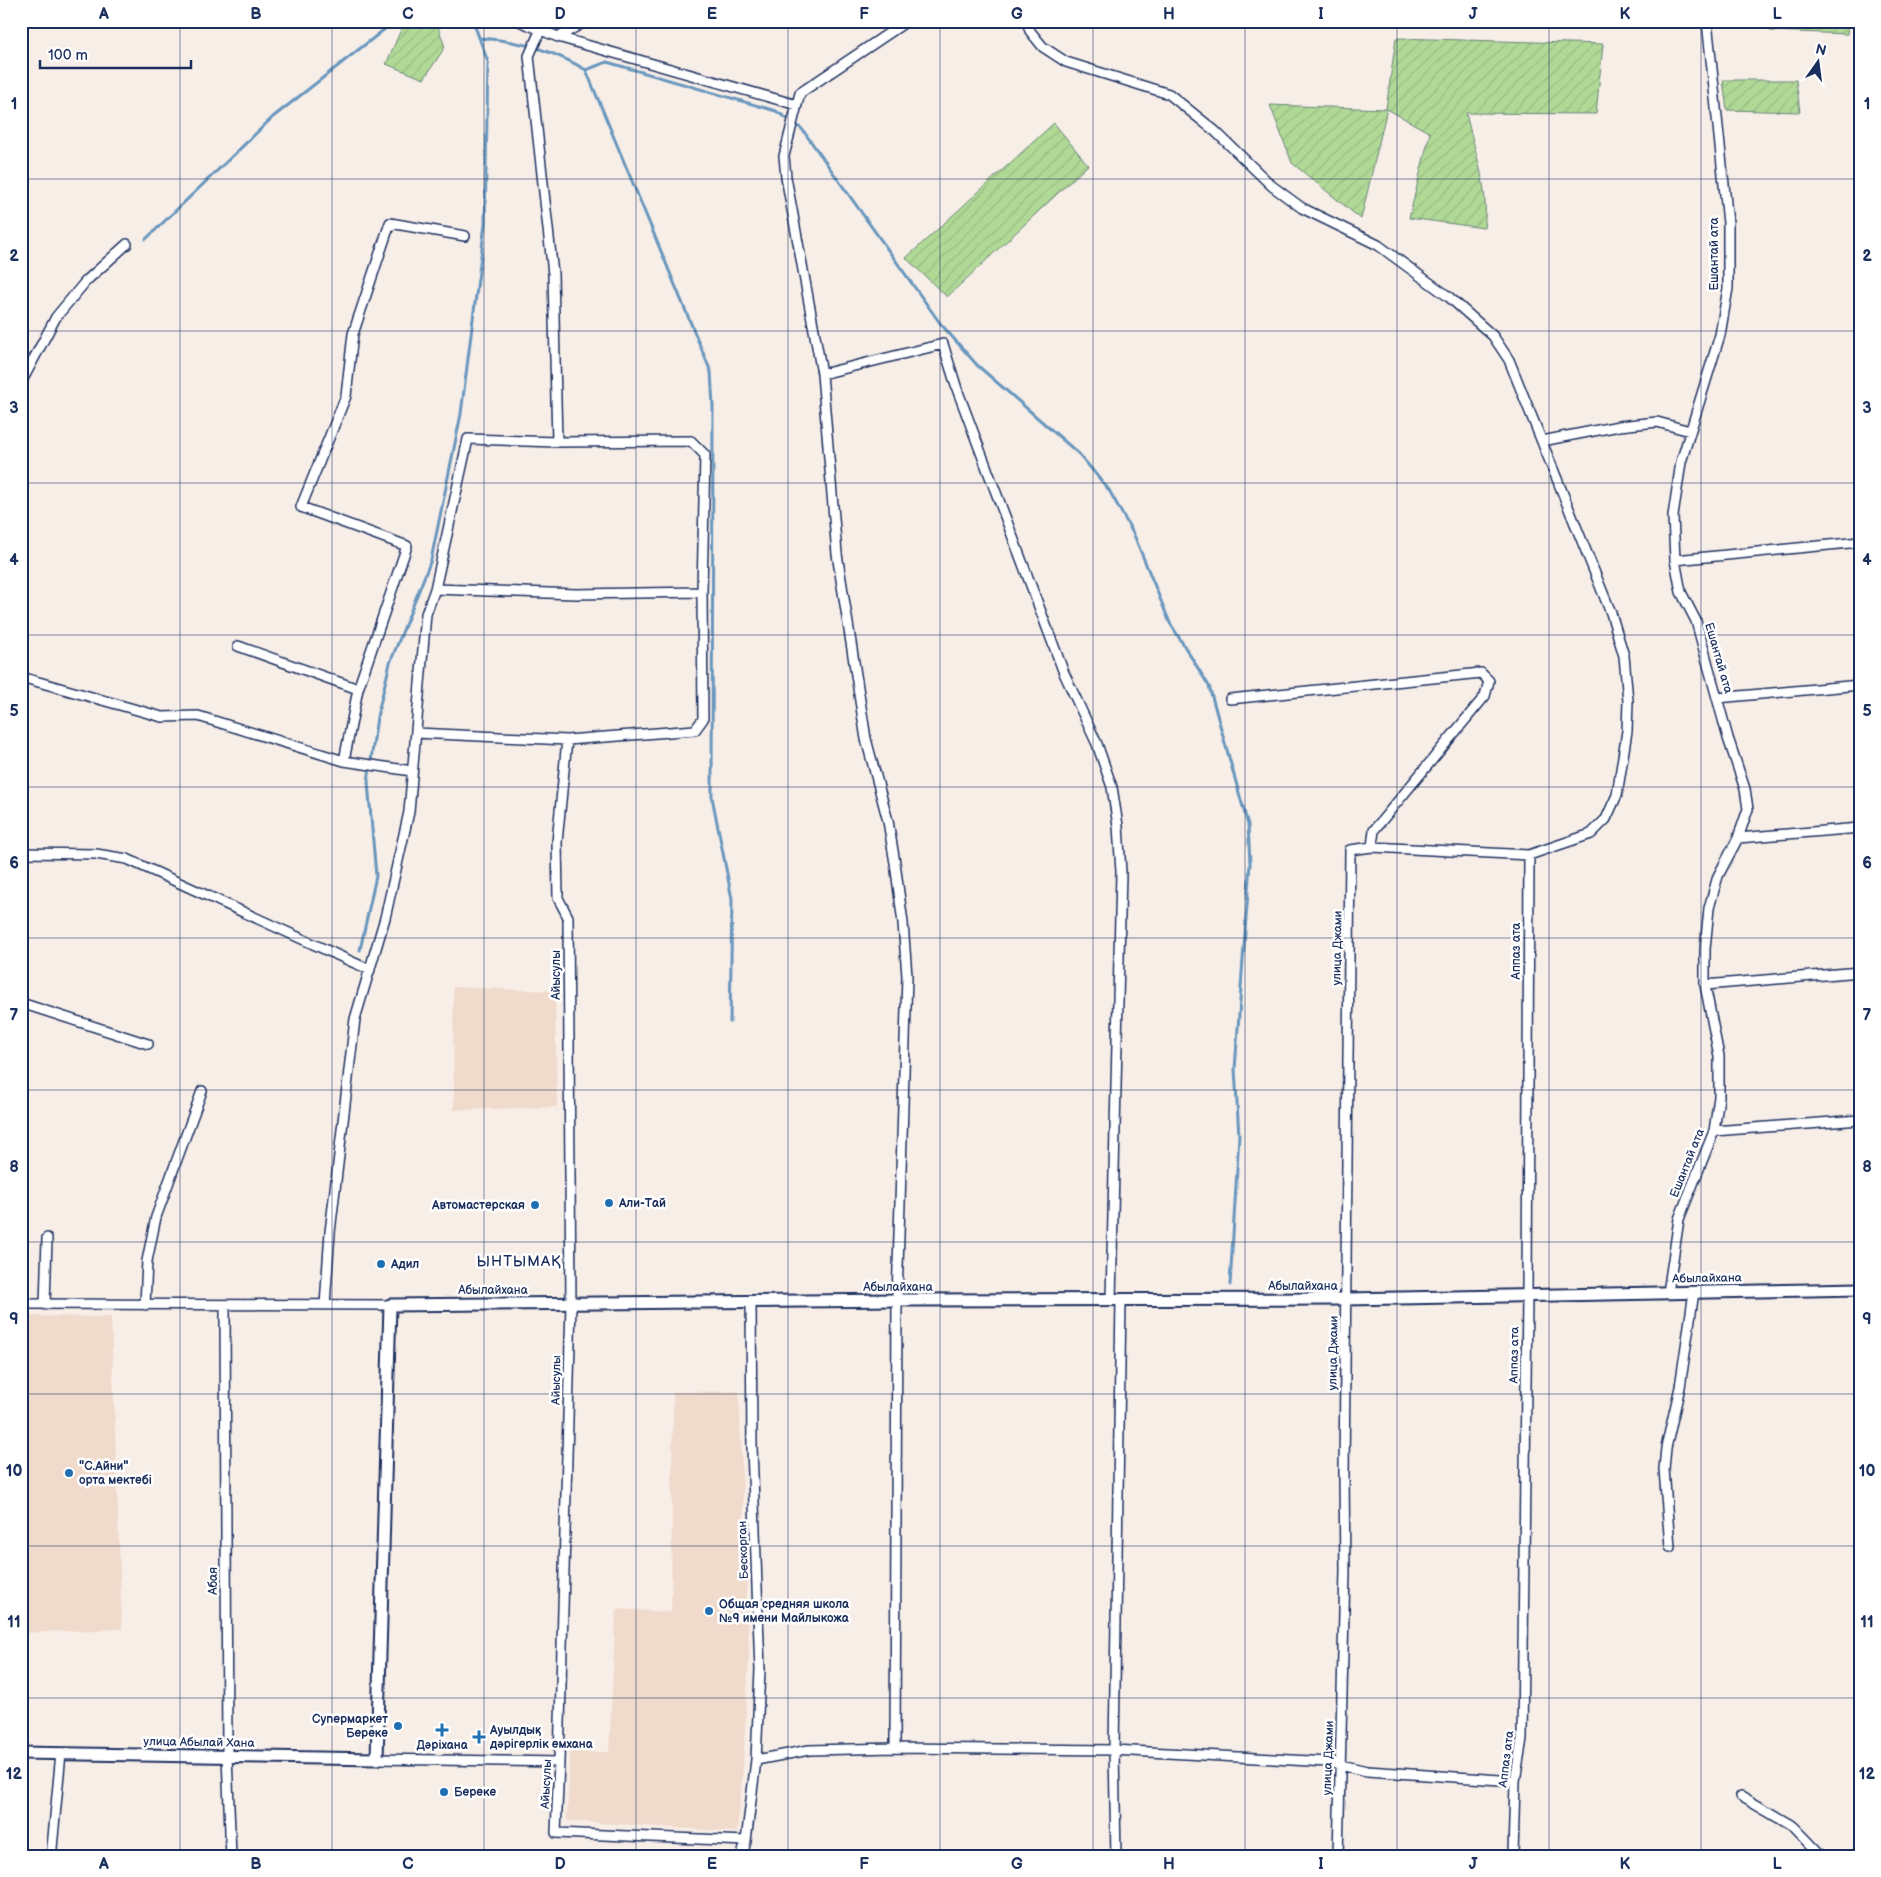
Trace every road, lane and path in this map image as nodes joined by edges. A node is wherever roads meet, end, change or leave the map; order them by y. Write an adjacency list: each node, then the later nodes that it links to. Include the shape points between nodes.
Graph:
1 (519, 21): 6 (street)
2 (586, 21): 7 (street)
3 (907, 21): 8 (street, via 800,93)
4 (1027, 21): 14 (street, via 1030,31 1043,47 1066,62 1169,94 1215,131 1272,186 1302,208 1378,246 1449,297 1493,336 1509,360)
5 (1707, 21): 13 (street, Ешантай ата, via 1728,223 1728,288 1720,335)
6 (540, 31): 7 (street); 15 (street, via 529,56 552,274)
7 (558, 37): 8 (street)
8 (797, 105): 11 (street, via 784,156)
9 (465, 236): 23 (street, via 390,223 353,334 346,396 301,507 407,546)
10 (127, 244): 12 (street, via 86,281 56,317)
11 (822, 374): 48 (street, via 837,554 866,739 892,846 903,923 907,976); 49 (street, via 943,344 1064,673 1097,744 1112,787 1121,872)
12 (21, 384)
13 (1690, 431): 14 (street, via 1657,422); 17 (street, Ешантай ата, via 1681,462 1675,507)
14 (1542, 440): 34 (street, via 1610,613 1624,656 1628,701 1617,796 1606,820 1591,834)
15 (557, 442): 18 (street, via 468,439); 19 (street, via 691,441 705,455)
16 (1860, 542): 17 (street)
17 (1675, 560): 24 (street, Ешантай ата, via 1681,592 1696,622)
18 (435, 589): 19 (street, via 576,594); 26 (street, via 426,614)
19 (702, 592): 27 (street, via 703,719 695,730)
20 (238, 646): 23 (street)
21 (21, 678): 28 (street, via 162,717 198,716)
22 (1860, 685): 24 (street)
23 (358, 690): 28 (street)
24 (1717, 698): 31 (street, Ешантай ата, via 1748,809)
25 (1230, 699): 32 (street, via 1481,673 1489,681 1485,696 1374,830)
26 (416, 732): 27 (street); 29 (street)
27 (567, 740): 52 (street, Айысулы, via 557,842 558,898 568,917)
28 (344, 761): 29 (street)
29 (412, 771): 35 (street, via 409,812)
30 (1860, 828): 31 (street)
31 (1738, 838): 37 (street, Ешантай ата, via 1718,876 1709,908)
32 (1372, 847): 34 (street); 50 (street, улица Джами, via 1350,850)
33 (21, 853): 35 (street, via 96,854 127,859)
34 (1530, 855): 47 (street, Аппаз ата)
35 (370, 970): 56 (street, via 355,1019 330,1232)
36 (1860, 972): 37 (street)
37 (1705, 985): 42 (street, Ешантай ата, via 1719,1056 1719,1097)
38 (21, 1003): 39 (street)
39 (148, 1044)
40 (202, 1091): 55 (street, via 156,1217 147,1261)
41 (1860, 1120): 42 (street)
42 (1714, 1130): 46 (street, Ешантай ата, via 1679,1219)
43 (47, 1238): 54 (street)
44 (1860, 1289): 45 (main road, Абылайхана)
45 (1694, 1292): 46 (main road, Абылайхана); 59 (street, via 1664,1469)
46 (1668, 1293): 47 (main road, Абылайхана)
47 (1527, 1296): 50 (main road, Абылайхана); 69 (street, Аппаз ата, via 1522,1740)
48 (897, 1300): 49 (main road, Абылайхана); 51 (main road, Абылайхана); 60 (street)
49 (1116, 1300): 50 (main road, Абылайхана); 61 (street)
50 (1346, 1300): 68 (street, улица Джами)
51 (751, 1302): 52 (main road, Абылайхана); 66 (street, Бескорган, via 752,1447 760,1670)
52 (571, 1303): 57 (main road, Абылайхана); 67 (street, Айысулы)
53 (21, 1304): 54 (street)
54 (45, 1305): 55 (street)
55 (145, 1305): 58 (street)
56 (325, 1305): 57 (street); 58 (street)
57 (390, 1305): 65 (main road)
58 (225, 1306): 64 (street, Абая)
59 (1670, 1547)
60 (895, 1748): 61 (street); 66 (street, via 809,1750)
61 (1114, 1750): 68 (street); 76 (street)
62 (21, 1753): 63 (main road, улица Абылай Хана)
63 (61, 1753): 64 (main road, улица Абылай Хана); 73 (street, via 52,1848)
64 (227, 1756): 65 (main road, улица Абылай Хана); 74 (street, Абая)
65 (377, 1759): 67 (street)
66 (756, 1760): 71 (street, Бескорган)
67 (559, 1762): 71 (street, Айысулы, via 556,1833)
68 (1340, 1765): 69 (street, via 1367,1771); 77 (street, улица Джами)
69 (1515, 1781): 78 (street, Аппаз ата)
70 (1741, 1796): 79 (street, via 1794,1827)
71 (746, 1841): 75 (street, Бескорган)
72 (1860, 1846): 80 (street)
73 (56, 1856)
74 (231, 1856)
75 (742, 1856)
76 (1116, 1856)
77 (1338, 1856)
78 (1513, 1856)
79 (1822, 1856)
80 (1858, 1856)

